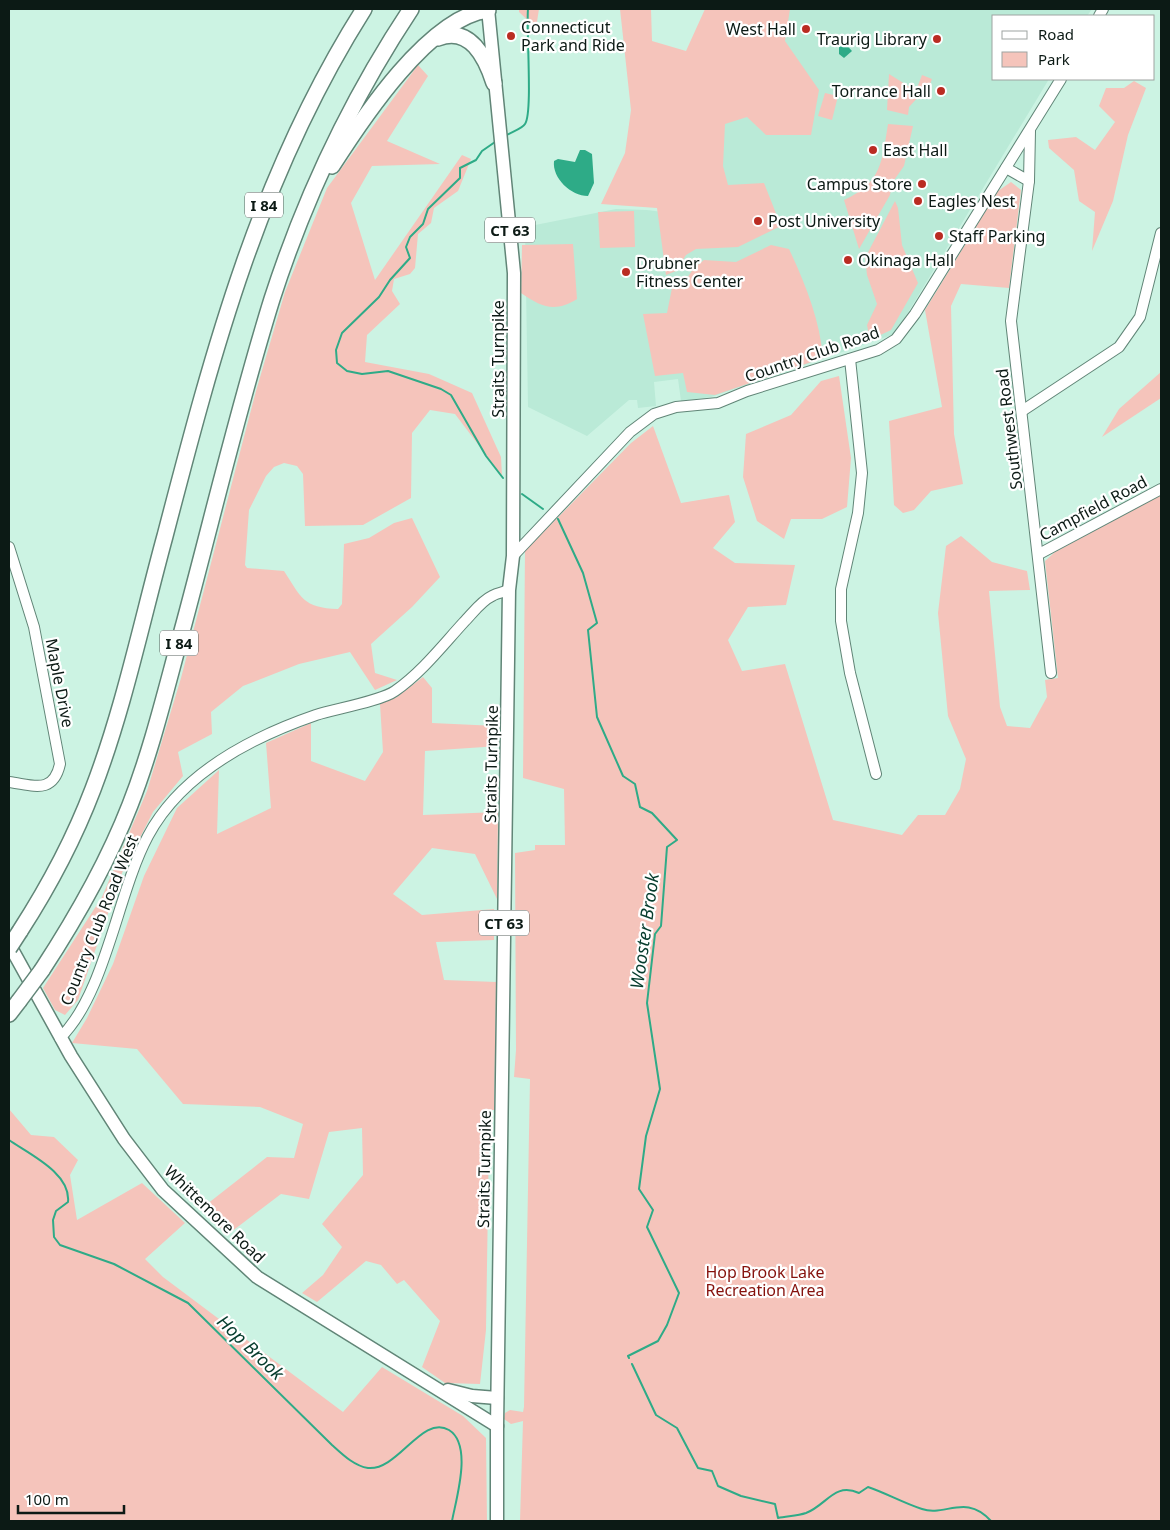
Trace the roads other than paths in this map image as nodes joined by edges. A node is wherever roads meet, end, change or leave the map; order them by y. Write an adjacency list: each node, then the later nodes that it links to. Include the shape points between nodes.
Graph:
1 (356, 9): 8 (highway)
2 (364, 9): 8 (highway, I 84)
3 (411, 9): 13 (highway, I 84, via 371,73 343,127)
4 (488, 9): 5 (highway, via 446,29); 7 (main road, Straits Turnpike / CT 63)
5 (422, 48): 7 (highway, via 445,35 466,38 482,56); 13 (highway, via 402,68 339,156)
6 (1060, 80): 9 (street, Country Club Road)
7 (494, 83): 19 (main road, Straits Turnpike / CT 63, via 515,302)
8 (307, 109): 24 (highway, I 84, bridge, via 268,196 235,286 103,760 64,855)
9 (1030, 130): 10 (street, Country Club Road); 11 (street, Southwest Road)
10 (1006, 168): 11 (street); 14 (street, Country Club Road, via 904,330 884,347)
11 (1029, 182): 15 (street, Southwest Road, via 1012,321)
12 (1161, 233): 15 (street, via 1140,317 1119,347)
13 (293, 240): 25 (highway, I 84, bridge, via 255,357 162,704 138,781 117,835 88,894 42,970)
14 (850, 359): 19 (street, Country Club Road, via 718,403 661,410 640,422); 22 (street, via 862,472 858,513 841,589 840,621)
15 (1022, 411): 18 (street, Southwest Road)
16 (1161, 489): 18 (street, Campfield Road)
17 (9, 547): 23 (street, Maple Drive, via 34,627 60,764 57,776 44,786)
18 (1038, 554): 21 (street, Southwest Road)
19 (513, 556): 20 (main road, Straits Turnpike / CT 63)
20 (509, 590): 26 (street, Country Club Road West, via 490,596 415,677 392,693 315,715 251,742 212,766 188,786 148,836 94,980 70,1028); 28 (main road, Straits Turnpike / CT 63)
21 (1051, 673)
22 (876, 774)
23 (9, 782)
24 (9, 946): 26 (main road, Whittemore Road)
25 (9, 1014)
26 (60, 1038): 27 (main road, Whittemore Road, via 124,1139 163,1190 244,1267)
27 (436, 1387): 28 (main road, Whittemore Road); 29 (main road, Whittemore Road)
28 (497, 1398): 29 (main road, Straits Turnpike / CT 63)
29 (497, 1426): 30 (main road, Straits Turnpike / CT 63)
30 (497, 1521)

